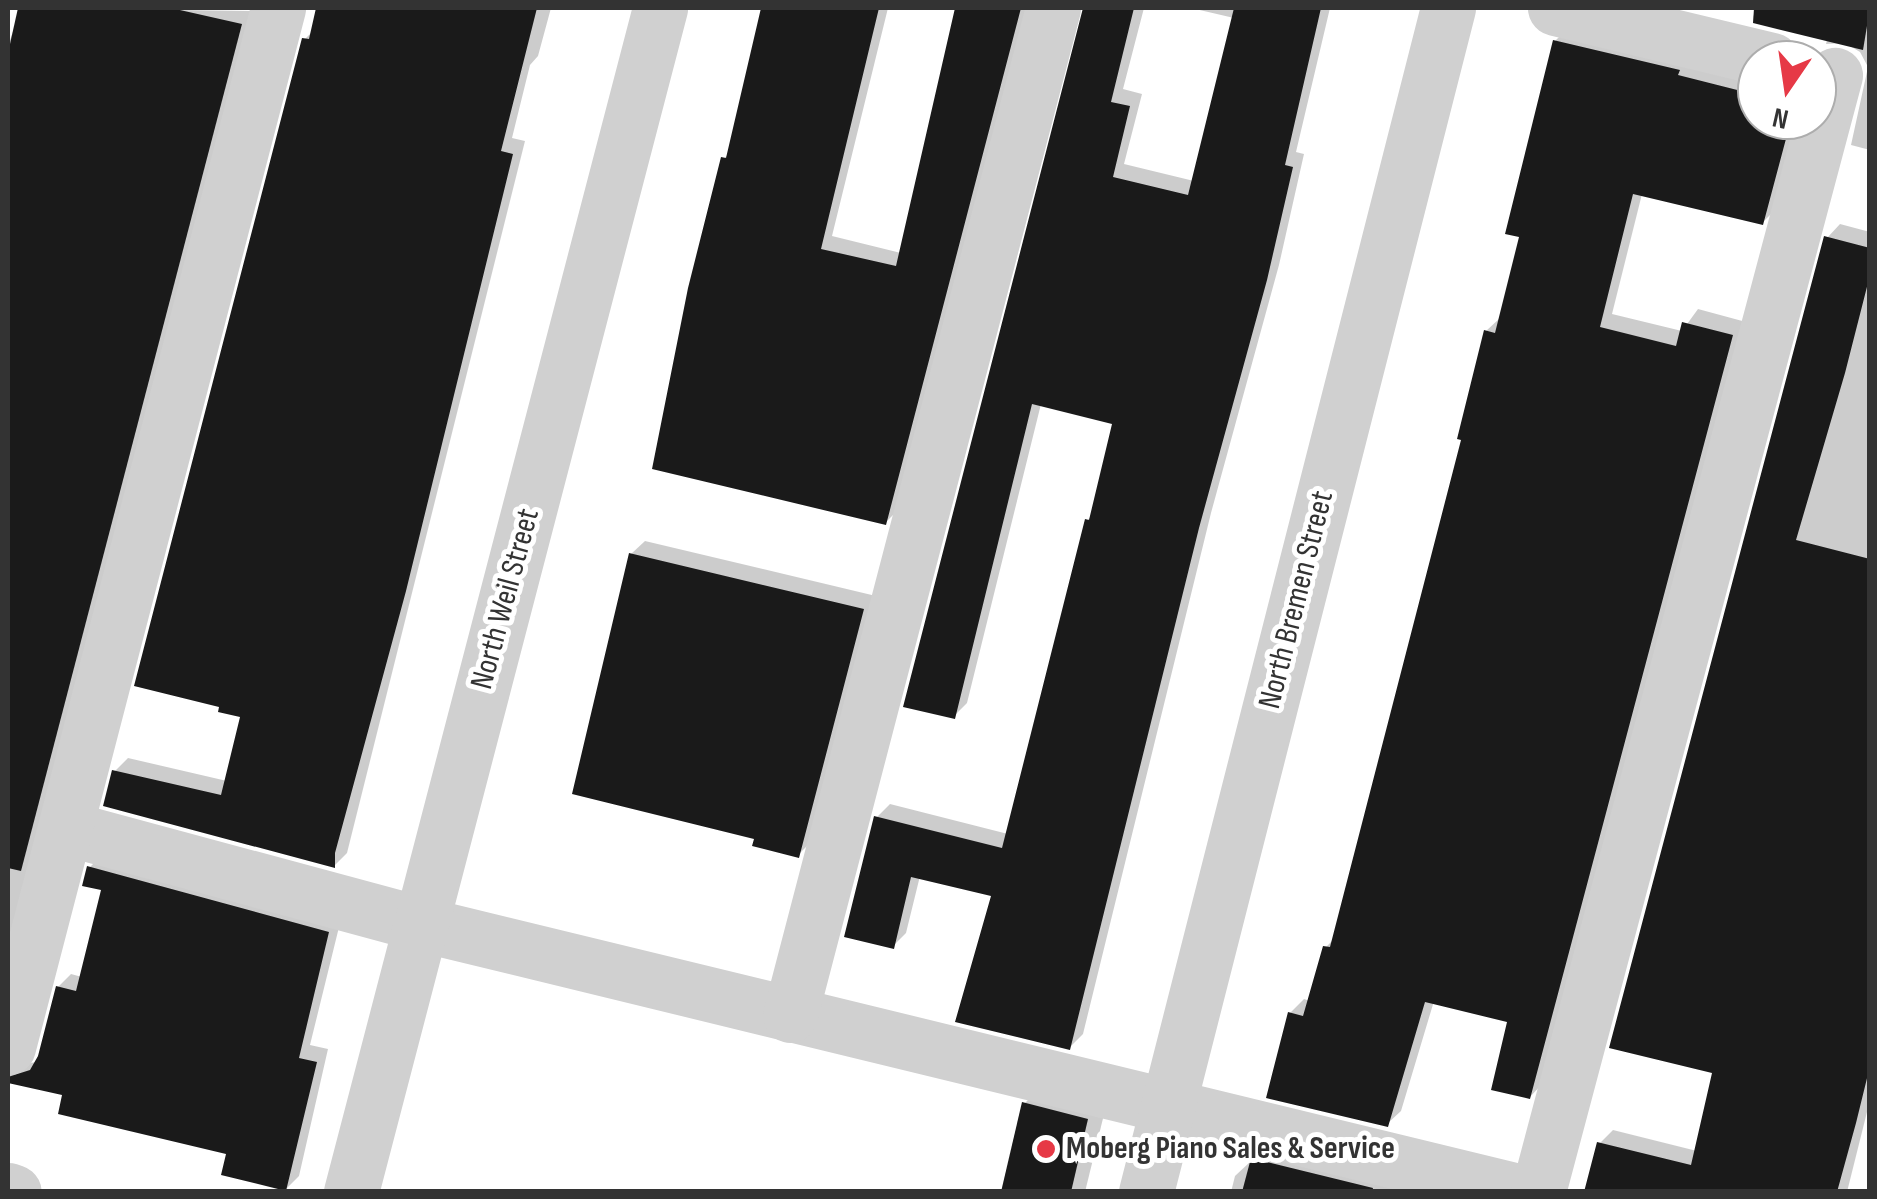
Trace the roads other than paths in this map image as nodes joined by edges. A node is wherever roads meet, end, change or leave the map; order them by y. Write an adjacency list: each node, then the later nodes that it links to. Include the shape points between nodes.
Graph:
1 (278, 8): 8 (street)
2 (660, 8): 9 (street, North Weil Street)
3 (1053, 8): 10 (street)
4 (1448, 8): 12 (street, North Bremen Street)
5 (1555, 8): 6 (street)
6 (1737, 52)
7 (1841, 77): 16 (street)
8 (66, 828): 9 (street); 11 (street)
9 (421, 924): 10 (street); 13 (street, North Weil Street)
10 (790, 1015): 12 (street)
11 (8, 1047)
12 (1168, 1107): 14 (street, North Bremen Street); 15 (street)
13 (351, 1192)
14 (1146, 1192)
15 (1522, 1192)
16 (1538, 1192)

